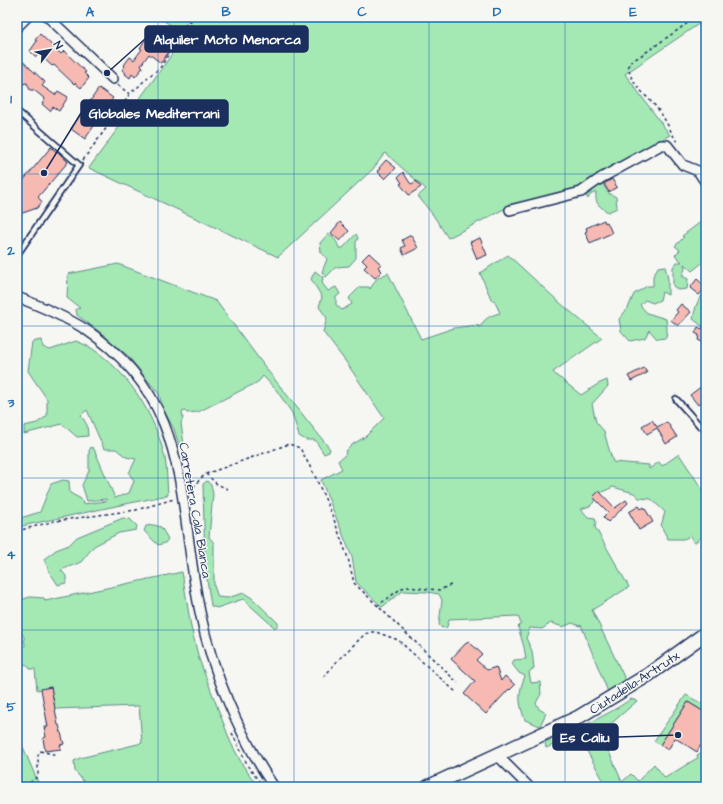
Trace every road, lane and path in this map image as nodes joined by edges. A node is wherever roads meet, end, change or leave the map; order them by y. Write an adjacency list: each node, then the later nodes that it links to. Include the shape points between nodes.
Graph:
1 (26, 17): 5 (street)
2 (48, 17): 6 (street)
3 (192, 17): 7 (path, via 160,68)
4 (696, 17): 9 (path, via 629,63 628,68 632,78 657,108)
5 (17, 27)
6 (113, 79): 7 (path)
7 (130, 93): 10 (path, via 110,125)
8 (17, 111): 10 (lane)
9 (678, 143)
10 (79, 165): 13 (lane)
11 (706, 183): 12 (street, via 698,171 682,165 667,145 661,145 581,192)
12 (510, 210)
13 (17, 255)
14 (17, 297): 19 (street, Carretera Cala Blanca, via 84,328 131,367 152,397 171,440)
15 (676, 399): 16 (lane, via 700,426)
16 (706, 421)
17 (206, 474): 18 (path, via 217,484); 19 (path, via 190,492); 22 (path, via 289,444 300,448 333,517 354,583)
18 (230, 490)
19 (178, 499): 20 (path, via 136,510 55,521); 32 (street, Carretera Cala Blanca, via 206,638 244,739)
20 (17, 531)
21 (453, 584): 22 (path, via 440,590 402,588)
22 (377, 606): 25 (path)
23 (706, 633): 28 (main road, Ciutadella-Artrutx, via 632,686 577,718)
24 (324, 678): 26 (path, via 337,661 365,634 376,632 398,640)
25 (458, 683)
26 (457, 693)
27 (230, 727): 31 (path, via 249,768)
28 (497, 755): 33 (main road, Ciutadella-Artrutx); 34 (street)
29 (57, 756): 30 (path, via 40,751 38,776)
30 (26, 787)
31 (263, 787)
32 (274, 787)
33 (428, 787)
34 (529, 787)

